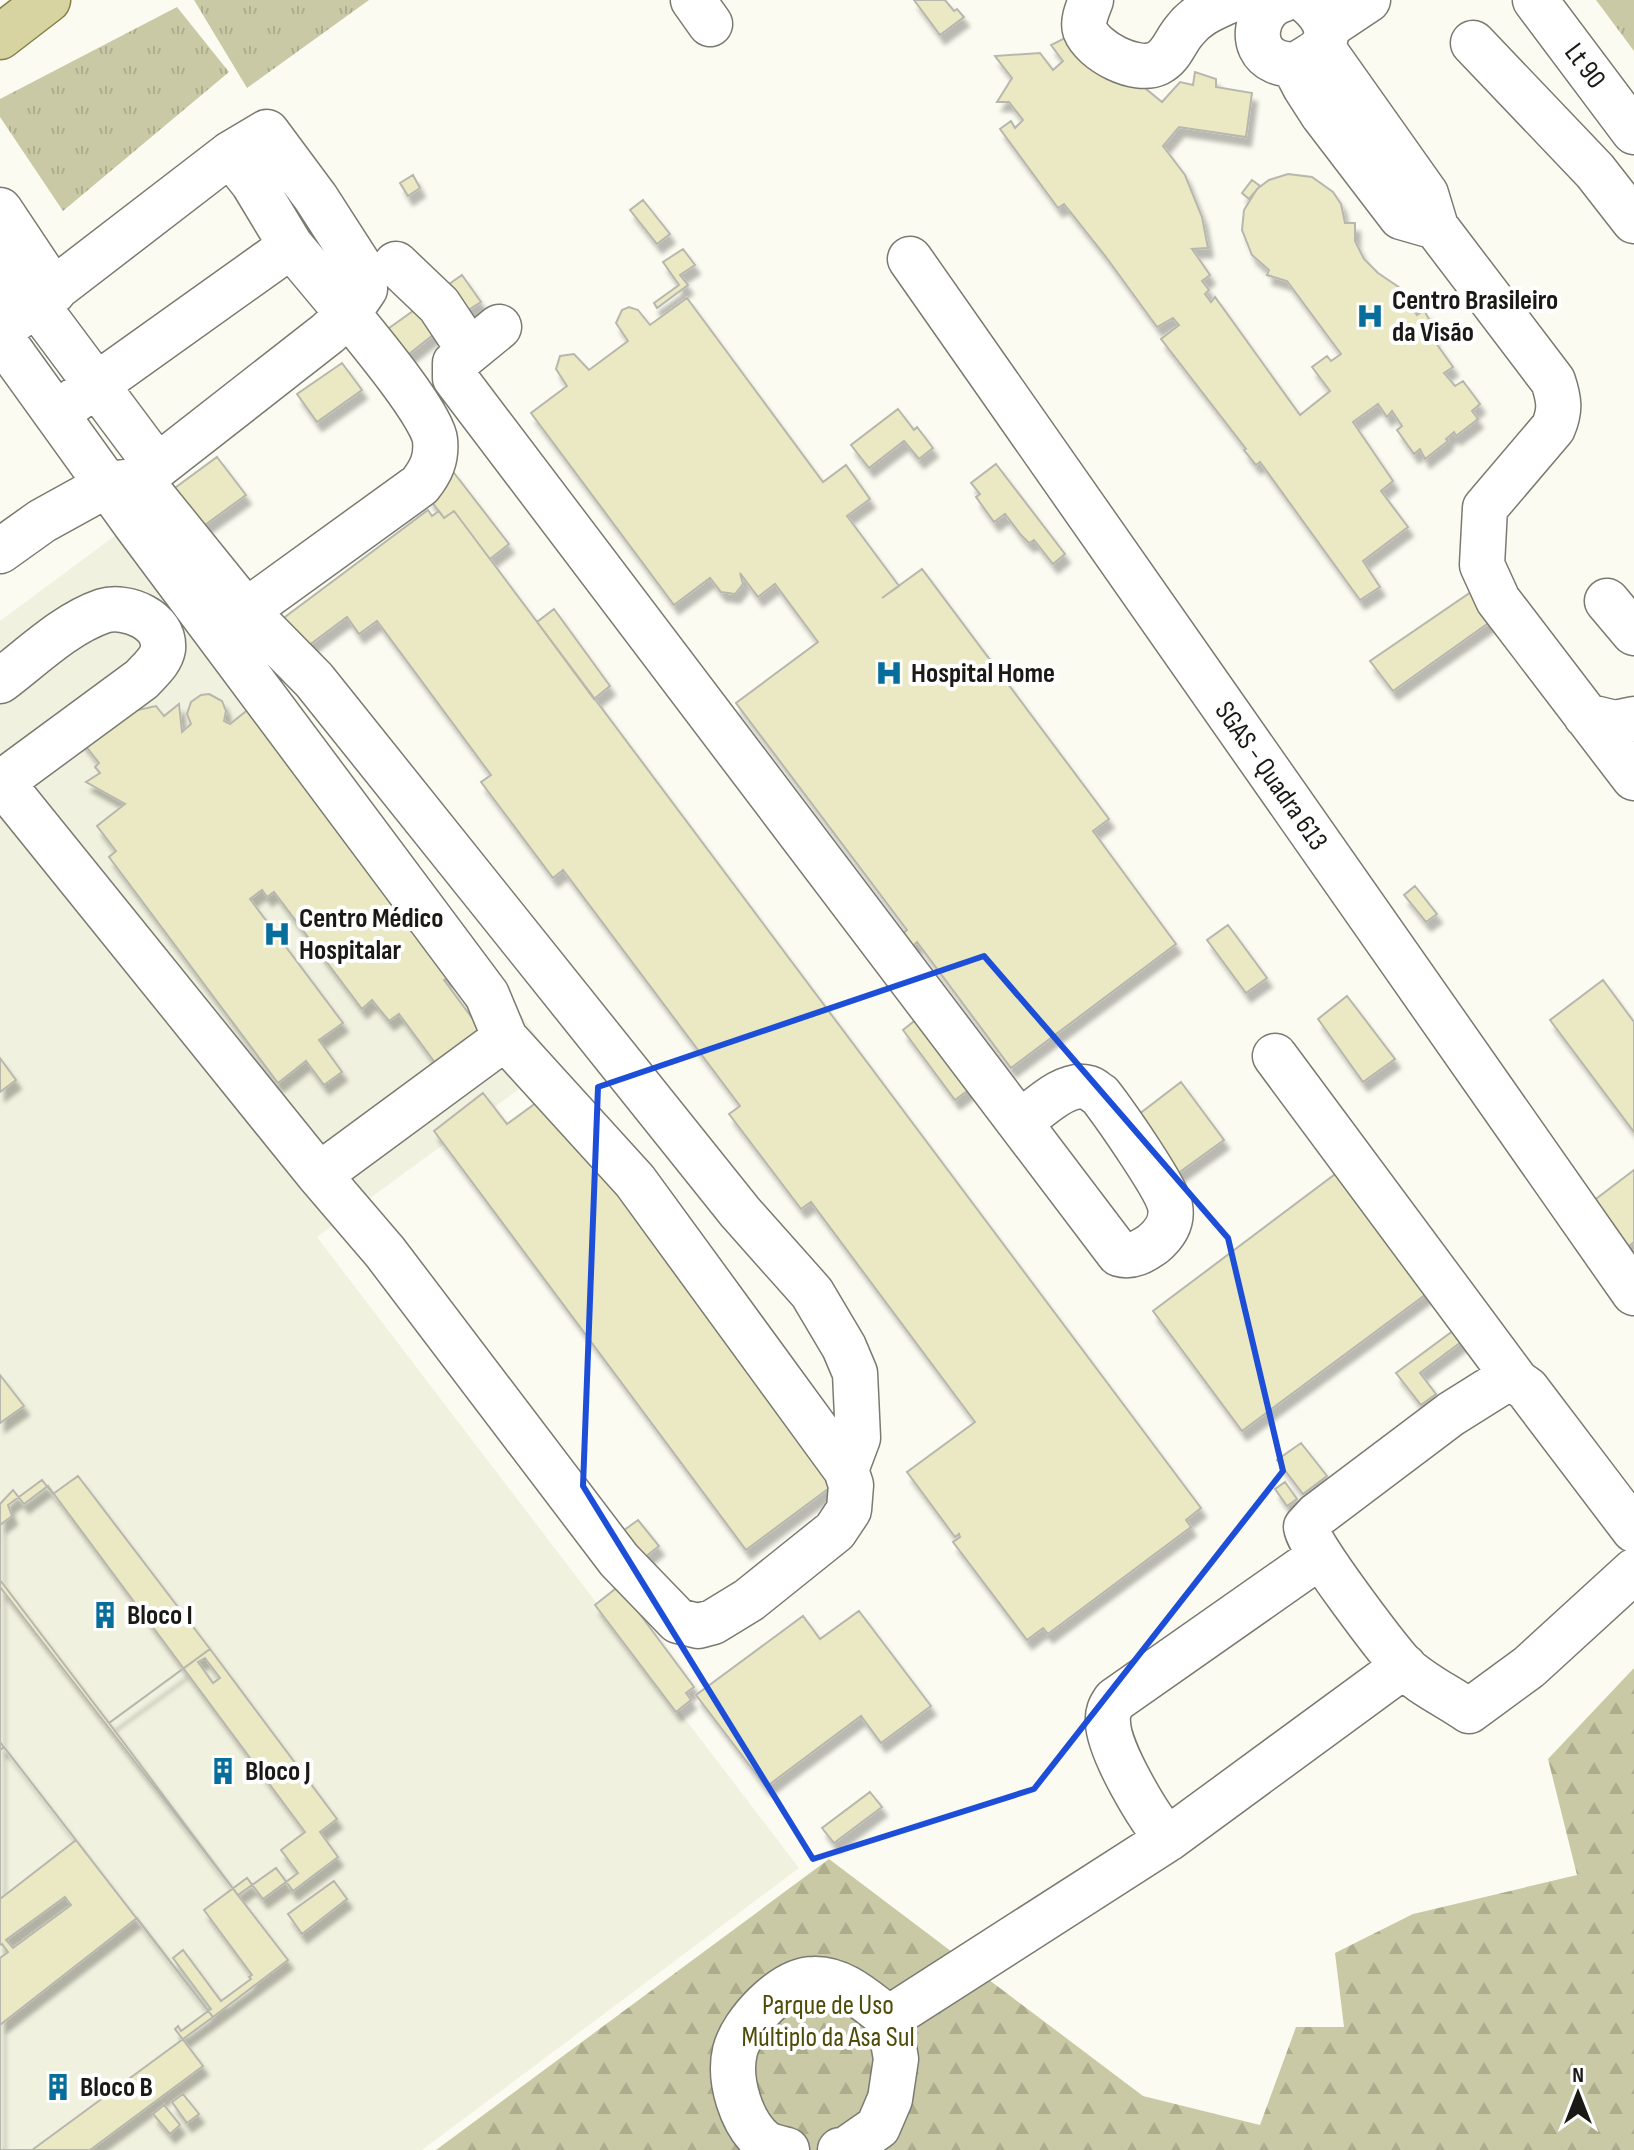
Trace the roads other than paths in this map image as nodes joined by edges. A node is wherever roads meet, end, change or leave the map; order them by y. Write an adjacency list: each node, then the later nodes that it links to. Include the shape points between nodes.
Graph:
1 (48, 0): 6 (main road)
2 (1091, 0): 5 (street, via 1086,33 1130,66 1159,62 1204,12)
3 (1368, 0): 5 (street)
4 (1535, 0): 8 (street, Lt 90)
5 (1291, 14): 25 (street, via 1305,87 1323,115 1401,217 1436,227 1553,381 1559,416 1485,508 1482,565 1498,600)
6 (0, 37)
7 (1473, 43): 11 (street, via 1595,171)
8 (1634, 132)
9 (230, 154): 12 (street); 14 (street, via 267,132); 16 (street)
10 (0, 210): 16 (street)
11 (1634, 221)
12 (291, 246): 17 (street); 18 (street)
13 (910, 259): 33 (street, SGAS - Quadra 613)
14 (378, 270): 17 (street); 31 (street, via 484,338 455,363 455,378)
15 (0, 271): 16 (street)
16 (24, 314): 18 (street); 19 (street)
17 (348, 314): 20 (street); 22 (street, via 436,438 434,466 420,485)
18 (94, 384): 19 (street); 20 (street)
19 (57, 413): 20 (street)
20 (135, 477): 21 (street, via 42,521); 22 (street)
21 (0, 551)
22 (228, 617): 23 (street, via 184,632); 29 (street, via 487,995); 35 (street, via 314,680 740,1212 812,1293 855,1373 858,1438)
23 (159, 631): 24 (street, via 127,610 106,610 76,624); 28 (street, via 163,651 142,679)
24 (0, 681)
25 (1586, 716): 26 (street, via 1615,723); 27 (street)
26 (1634, 719)
27 (1634, 778)
28 (1, 781): 32 (street)
29 (505, 1038): 32 (street); 35 (street, via 635,1181)
30 (1275, 1056): 34 (street)
31 (1021, 1122)
32 (319, 1175): 35 (street, via 385,1252 619,1560 678,1621 698,1626 713,1622 835,1531 849,1510)
33 (1634, 1293)
34 (1517, 1382): 36 (street); 37 (street, via 1502,1382 1451,1414 1310,1521 1306,1534)
35 (846, 1470)
36 (1634, 1530)
37 (1319, 1557): 39 (street); 40 (street, via 1109,1709 1116,1750 1155,1826)
38 (1634, 1571): 39 (street, via 1529,1667 1469,1711)
39 (1404, 1666): 40 (street)
40 (1168, 1839): 41 (street)
41 (889, 2018): 42 (street, via 842,1984 812,1979 780,1992 757,2013 735,2050 733,2080 745,2118 765,2143); 43 (street, via 896,2059 890,2099 878,2127)
42 (787, 2150)
43 (840, 2150)

